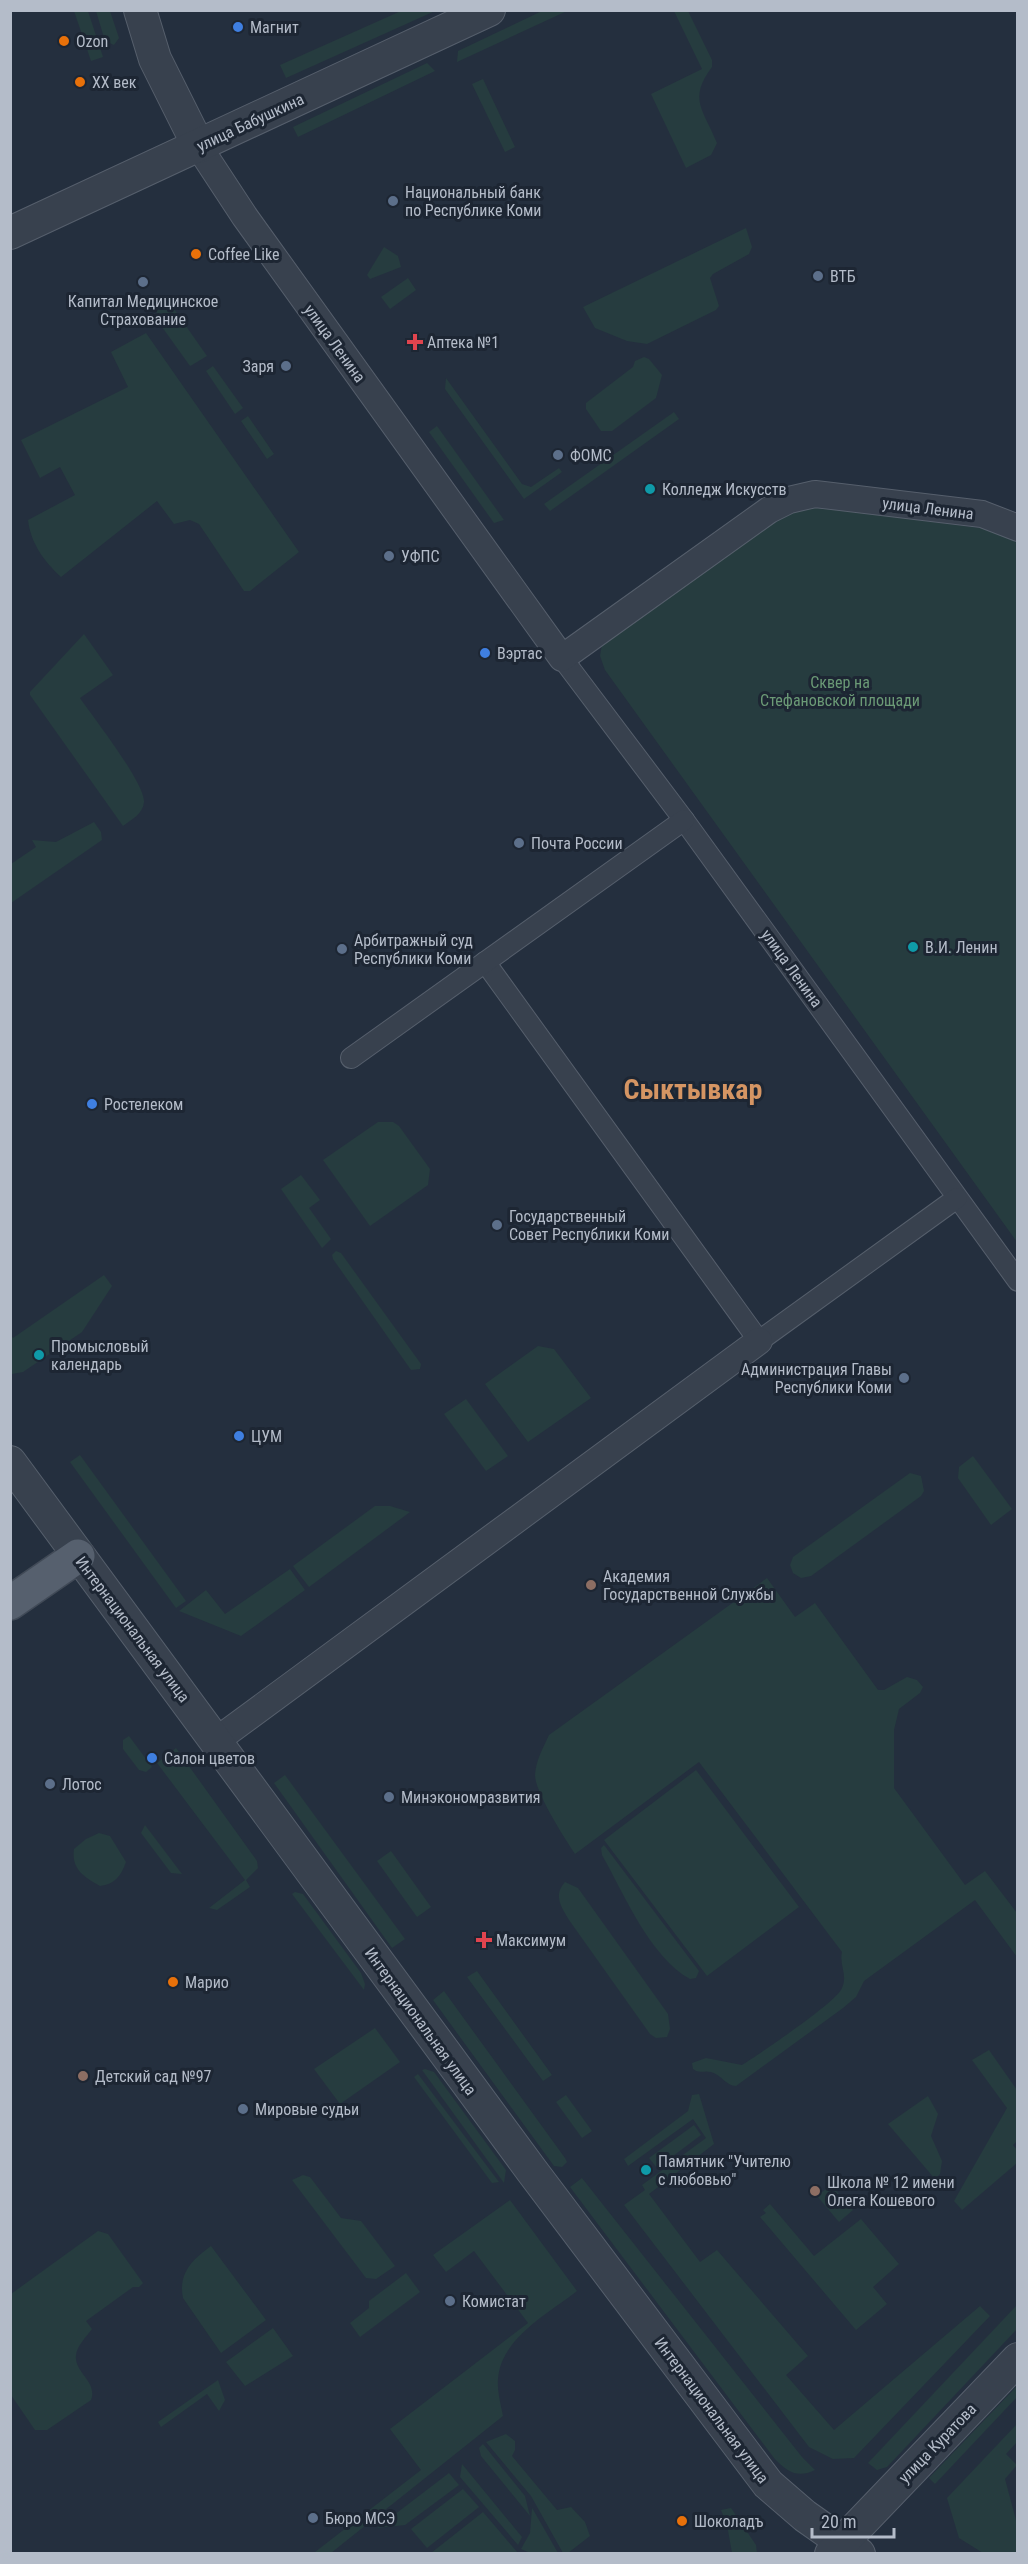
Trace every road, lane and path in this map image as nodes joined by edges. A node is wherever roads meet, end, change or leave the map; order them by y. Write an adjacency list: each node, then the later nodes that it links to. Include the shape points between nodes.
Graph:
1 (140, 10): 3 (street, улица Ленина, via 155,59)
2 (489, 10): 3 (street, улица Бабушкина)
3 (199, 147): 4 (street, улица Бабушкина); 6 (street, улица Ленина, via 245,217)
4 (10, 233)
5 (1017, 528): 6 (street, улица Ленина, via 981,514 815,495 789,500 769,510)
6 (562, 658): 7 (street, улица Ленина)
7 (684, 820): 8 (street); 10 (street, улица Ленина)
8 (485, 962): 9 (street); 12 (street)
9 (351, 1059)
10 (957, 1198): 11 (street, улица Ленина); 12 (street)
11 (1017, 1281)
12 (759, 1341): 16 (street)
13 (10, 1462): 14 (street, Интернациональная улица)
14 (78, 1556): 15 (main road); 16 (street, Интернациональная улица)
15 (10, 1603)
16 (217, 1740): 18 (street, Интернациональная улица, via 532,2171 768,2484)
17 (1017, 2359): 18 (street, улица Куратова)
18 (844, 2550)

